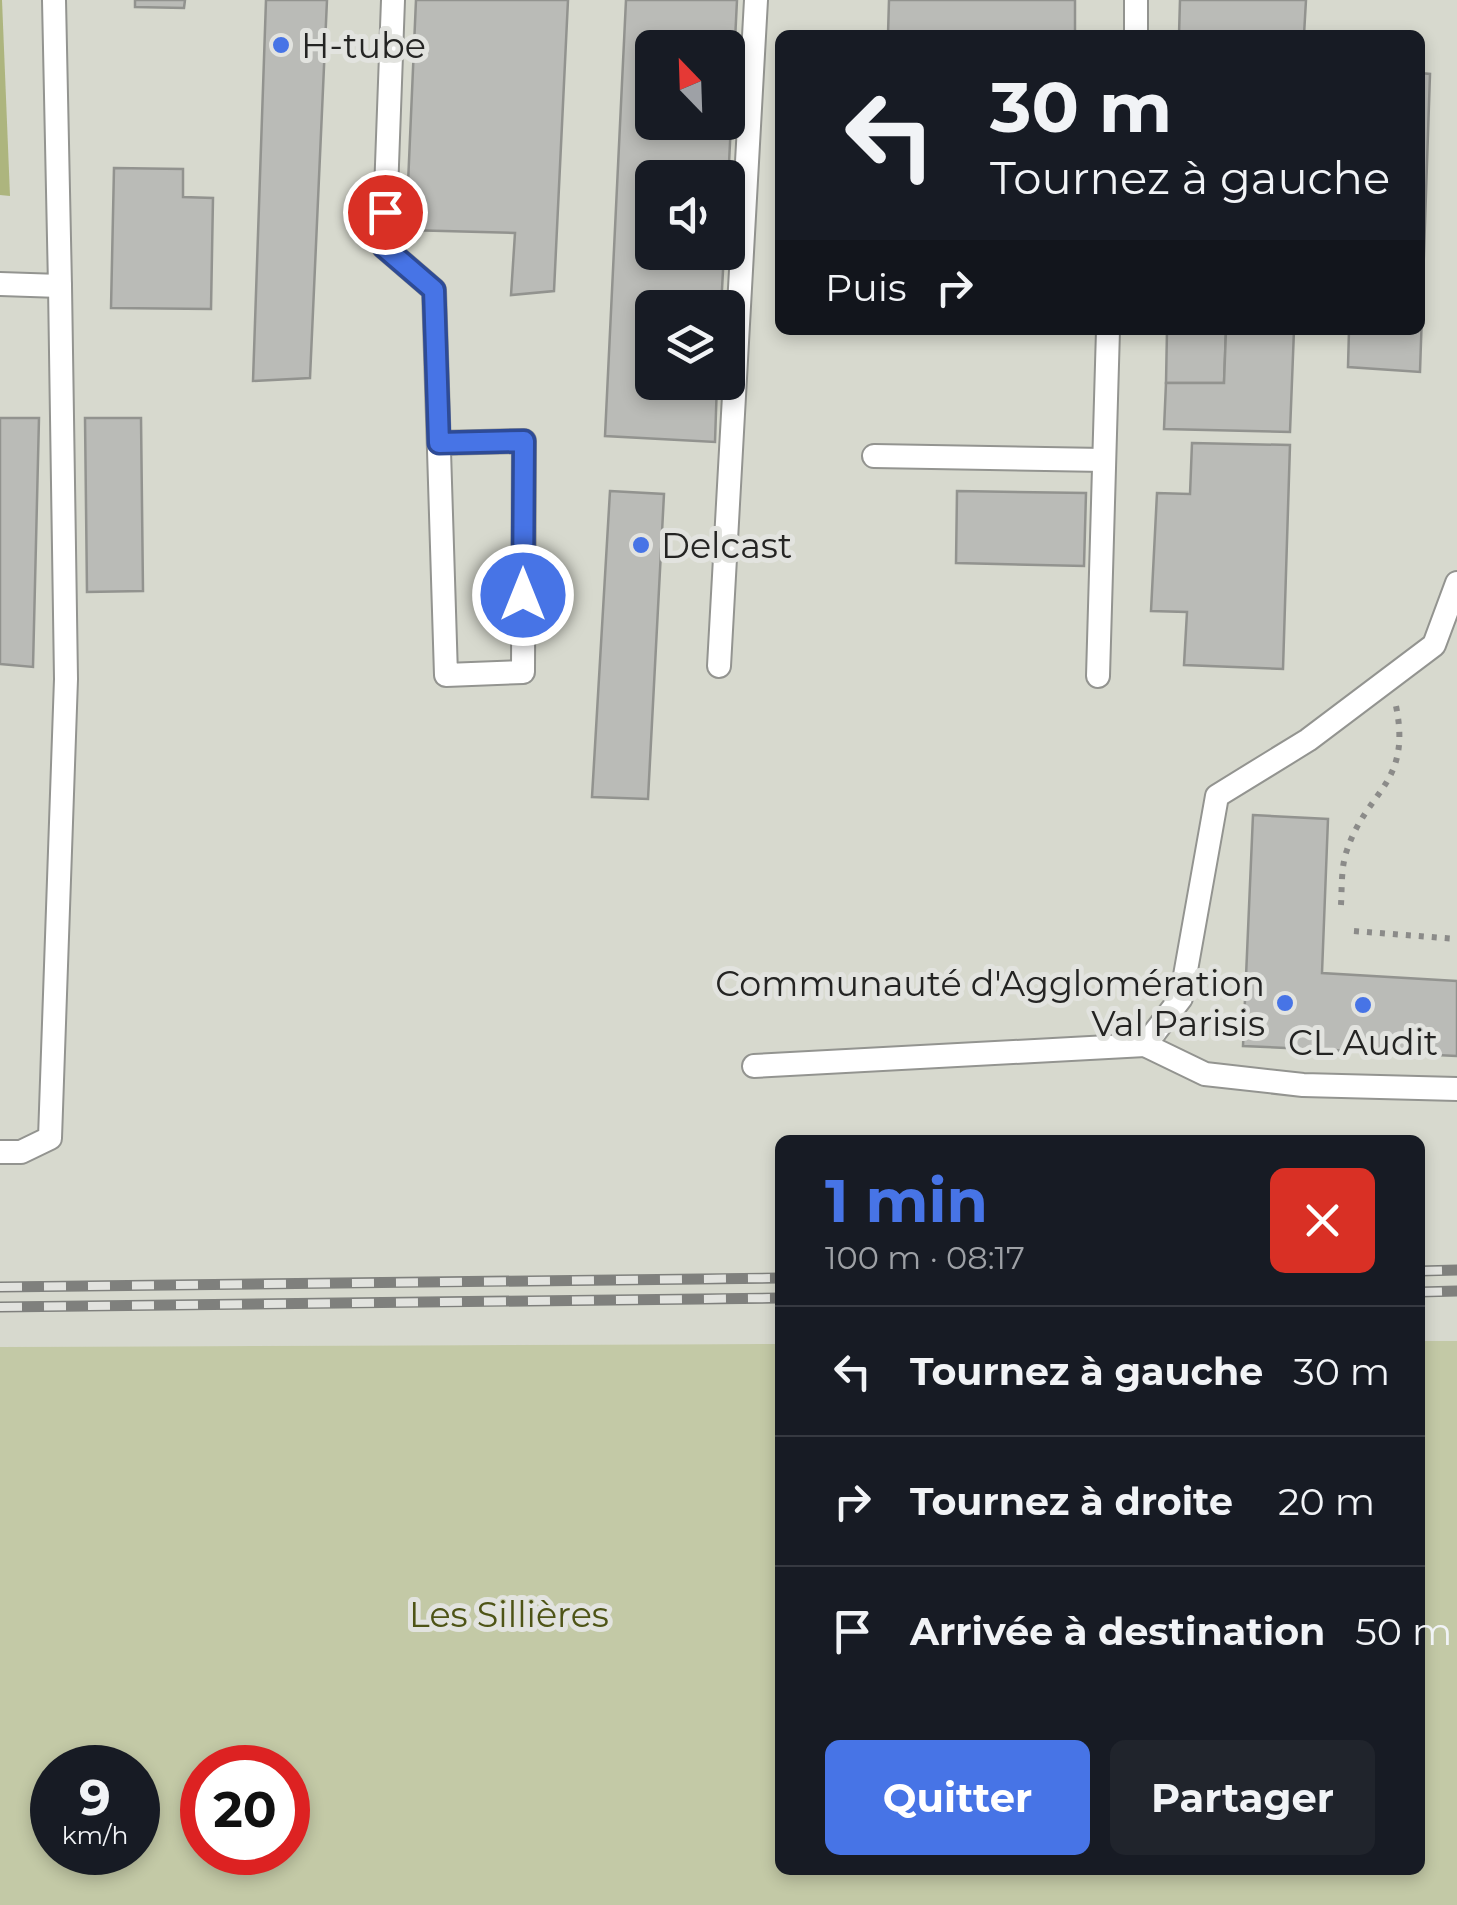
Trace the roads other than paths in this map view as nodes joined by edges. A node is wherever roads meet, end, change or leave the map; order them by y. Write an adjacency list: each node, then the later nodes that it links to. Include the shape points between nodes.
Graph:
1 (54, 0): 7 (lane)
2 (393, 0): 9 (lane, via 384,247 434,290)
3 (756, 0): 13 (lane)
4 (1136, 0): 5 (lane)
5 (1136, 30)
6 (0, 284): 7 (lane)
7 (60, 286): 18 (lane, via 66,680 50,1138 20,1152)
8 (1108, 335): 11 (lane)
9 (439, 443): 9 (lane, via 446,674 522,672 524,441)
10 (874, 456): 11 (lane)
11 (1104, 460): 14 (lane)
12 (1457, 583): 15 (lane, via 1434,645 1308,740 1217,796 1181,998)
13 (719, 666)
14 (1098, 676)
15 (1145, 1045): 16 (lane); 17 (lane, via 1205,1074 1303,1086)
16 (754, 1066)
17 (1457, 1089)
18 (0, 1152)

